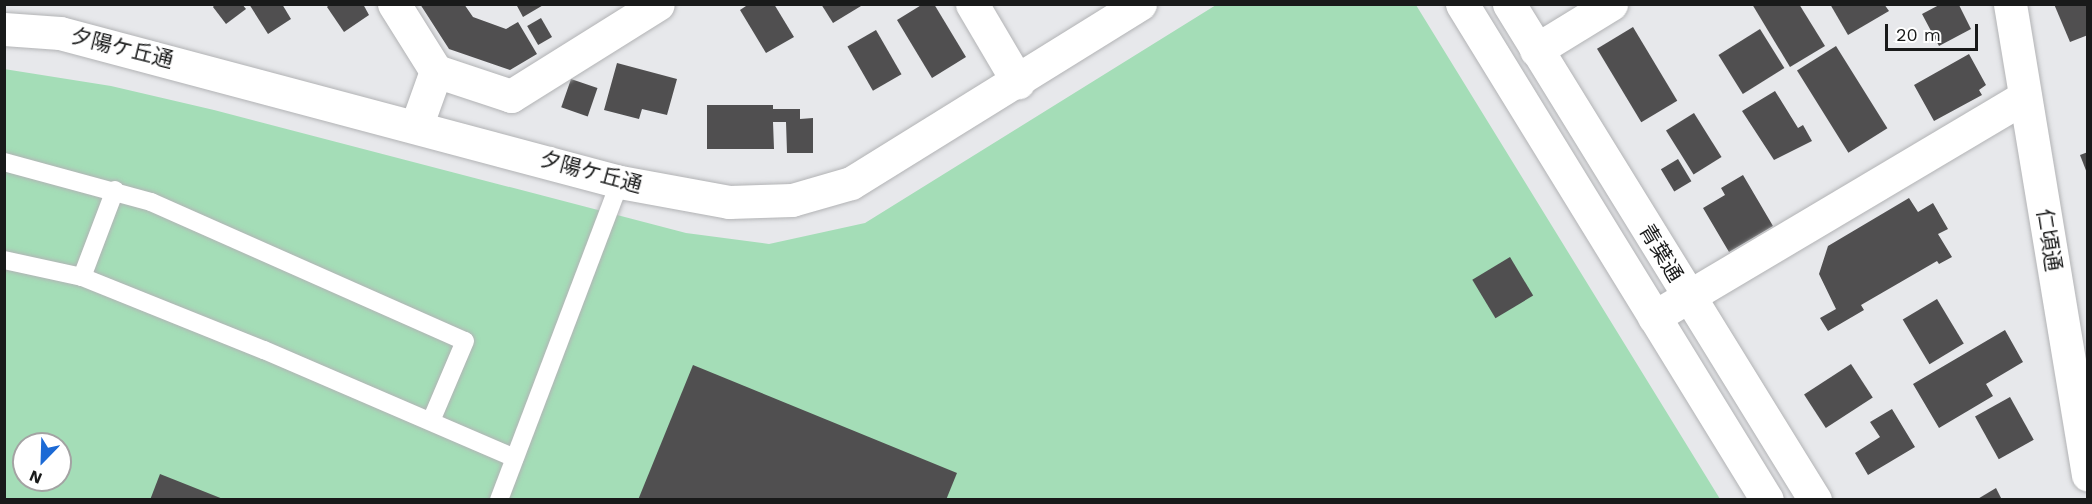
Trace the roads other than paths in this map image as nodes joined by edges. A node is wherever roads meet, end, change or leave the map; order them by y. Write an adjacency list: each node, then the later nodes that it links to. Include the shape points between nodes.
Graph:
1 (394, 4): 11 (street)
2 (658, 4): 11 (street, via 511,96)
3 (972, 4): 12 (street)
4 (1140, 4): 12 (street, 夕陽ケ丘通)
5 (1462, 4): 21 (street, 青葉通)
6 (1509, 4): 10 (street, 青葉通)
7 (1611, 4): 10 (street)
8 (2010, 4): 13 (street, 仁頃通)
9 (4, 29): 14 (street, 夕陽ケ丘通, via 60,33)
10 (1536, 50): 20 (street, 青葉通)
11 (436, 71): 14 (street)
12 (1018, 82): 16 (street, 夕陽ケ丘通, via 851,183 792,200 729,202)
13 (2025, 97): 20 (street); 24 (street, 仁頃通)
14 (416, 127): 16 (street, 夕陽ケ丘通)
15 (4, 162): 17 (lane)
16 (620, 182): 23 (lane)
17 (115, 190): 19 (lane); 22 (lane, via 262,248 465,341)
18 (4, 260): 19 (lane)
19 (82, 277): 22 (lane)
20 (1687, 297): 21 (street); 27 (street, 青葉通)
21 (1654, 318): 26 (street, 青葉通)
22 (431, 421): 23 (lane)
23 (515, 458): 25 (lane)
24 (2088, 475)
25 (498, 500)
26 (1767, 500)
27 (1815, 500)

